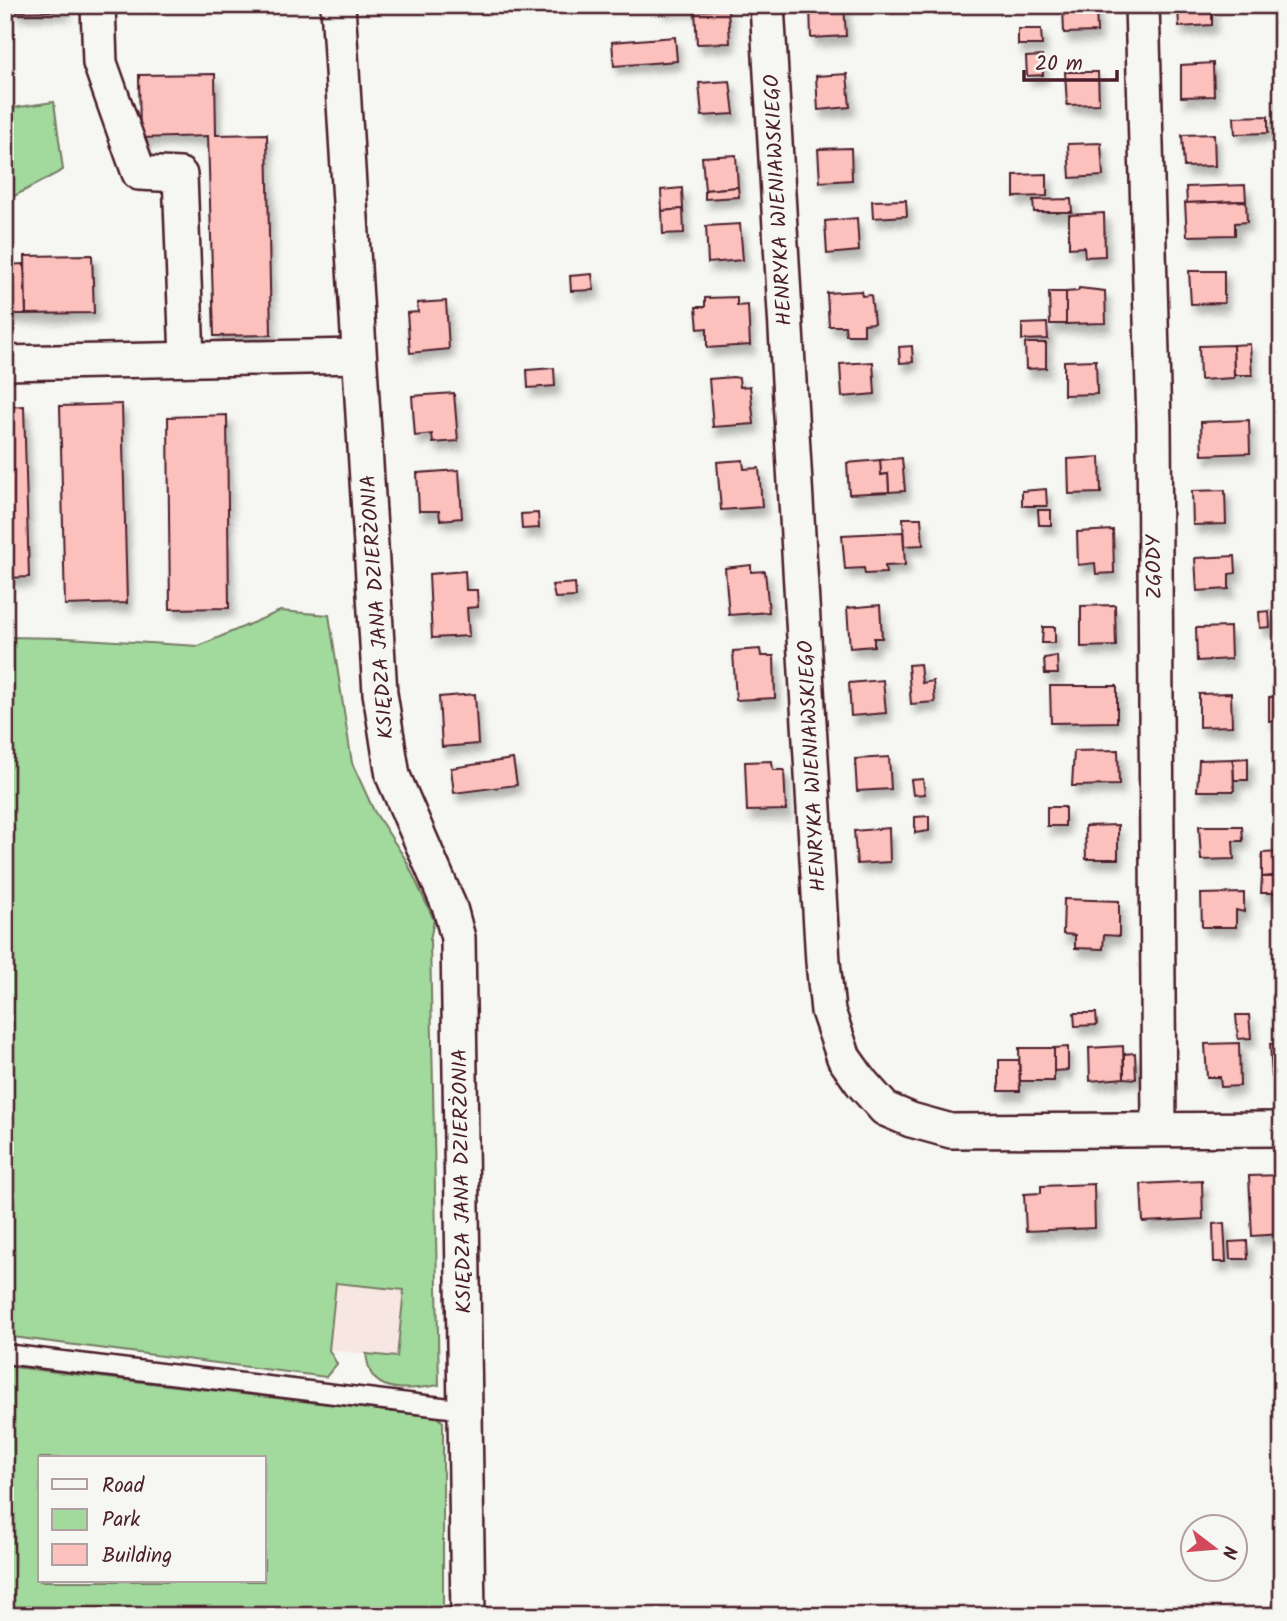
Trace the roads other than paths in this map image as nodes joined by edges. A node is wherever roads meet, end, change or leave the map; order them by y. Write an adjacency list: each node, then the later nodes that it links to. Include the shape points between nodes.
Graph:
1 (98, 5): 6 (street, via 100,64 139,173 180,176)
2 (338, 5): 5 (street, KSIĘDZA JANA DZIERŻONIA)
3 (767, 5): 8 (street, HENRYKA WIENIAWSKIEGO, via 823,961 828,1012 844,1058 885,1109 951,1131)
4 (1142, 5): 8 (street, ZGODY, via 1154,424)
5 (358, 356): 6 (street); 11 (street, KSIĘDZA JANA DZIERŻONIA, via 380,693 393,776 450,908 458,938)
6 (187, 359): 7 (street)
7 (5, 363)
8 (1159, 1129): 9 (street, HENRYKA WIENIAWSKIEGO)
9 (1282, 1129)
10 (5, 1354): 11 (lane)
11 (466, 1410): 12 (street, KSIĘDZA JANA DZIERŻONIA)
12 (468, 1616)

